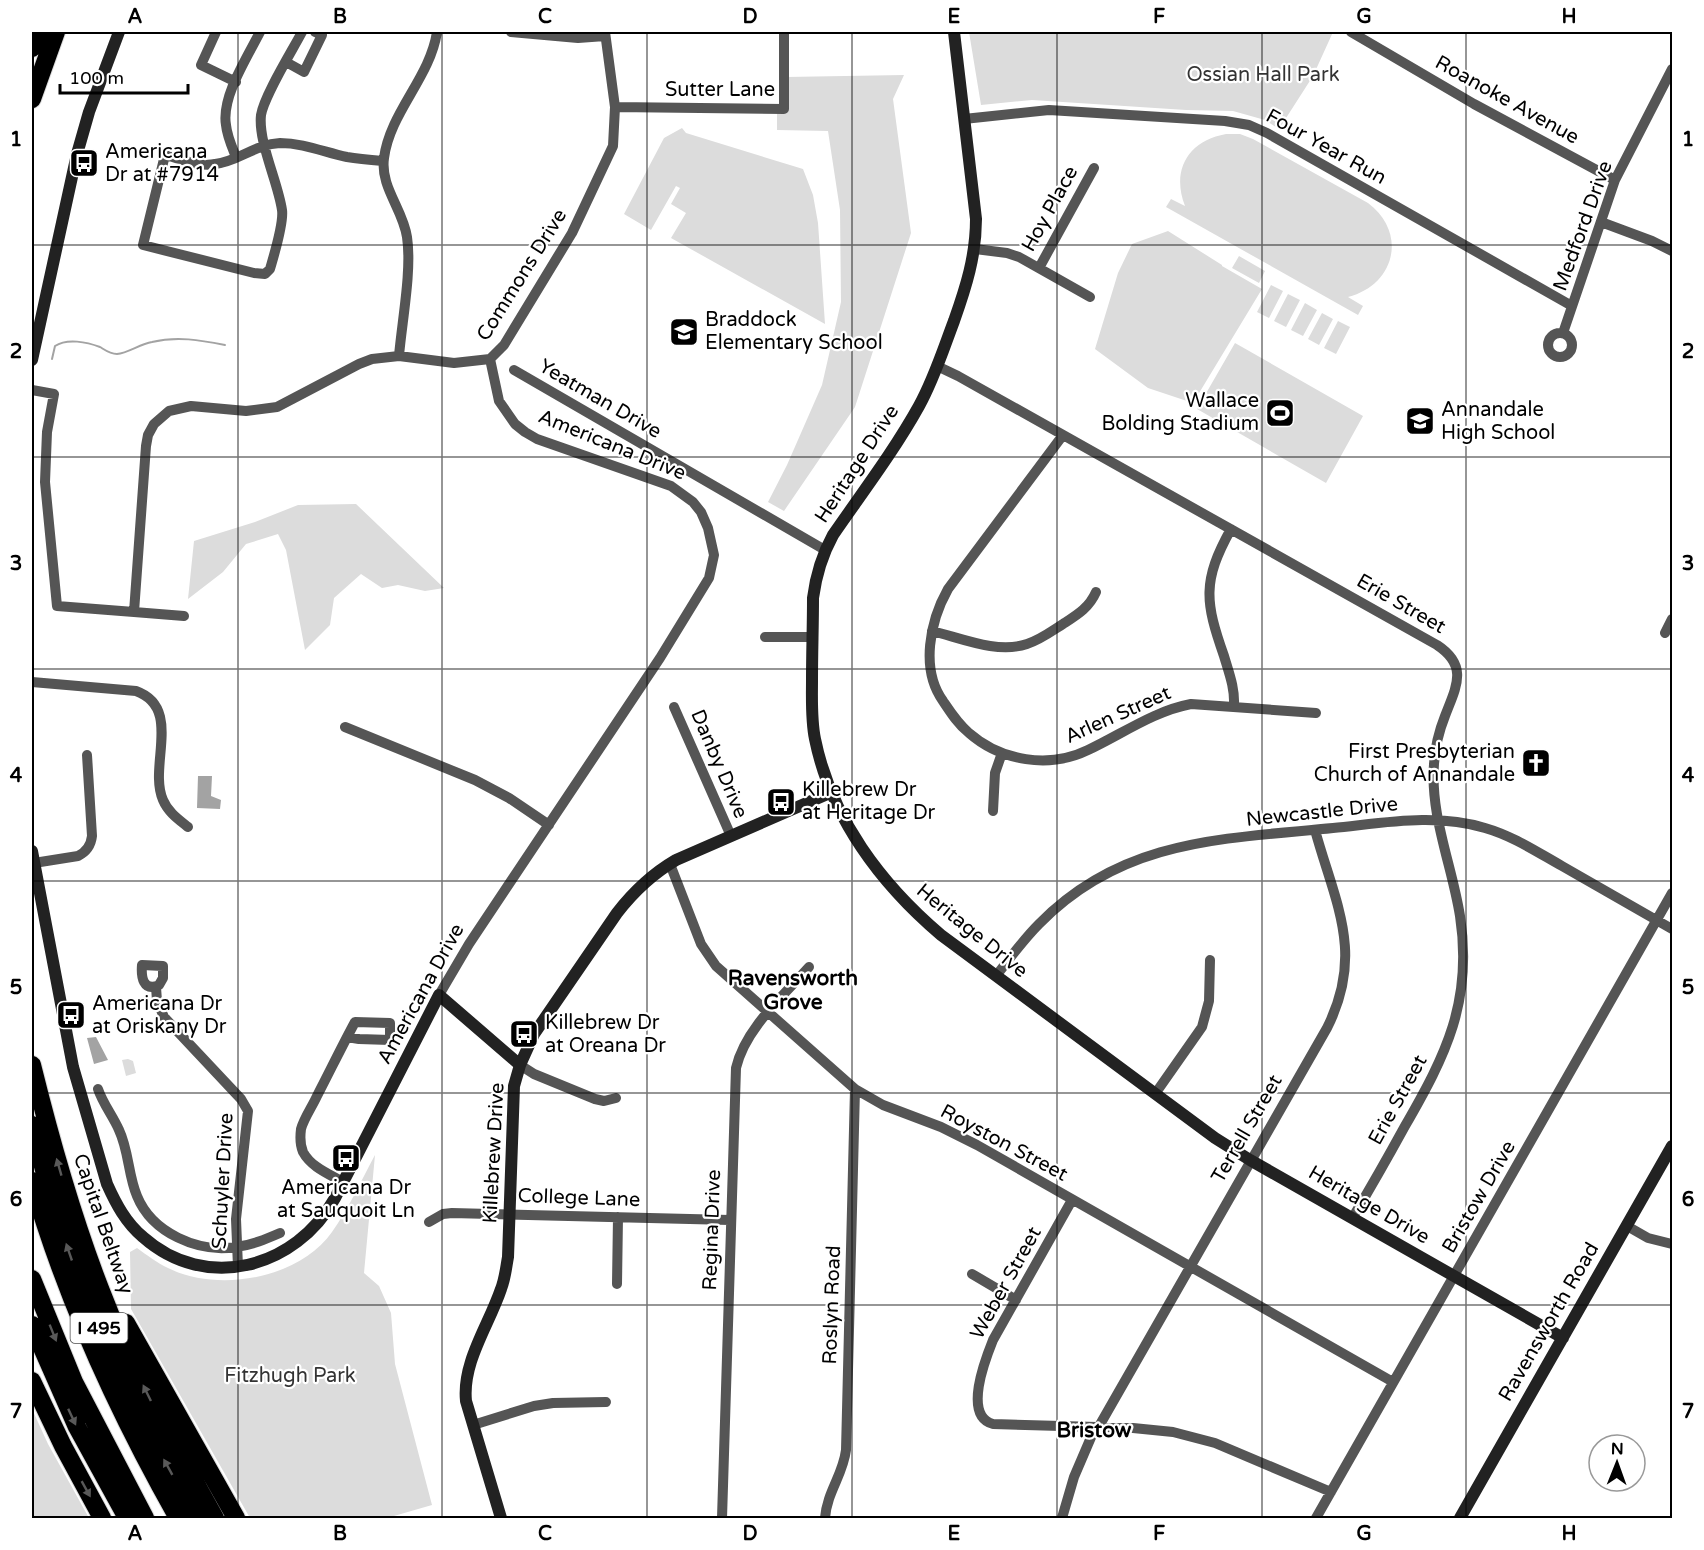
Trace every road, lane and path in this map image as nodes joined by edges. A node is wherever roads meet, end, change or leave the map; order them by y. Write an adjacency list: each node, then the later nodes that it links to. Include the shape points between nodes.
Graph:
1 (38, 32): 14 (highway)
2 (56, 32): 19 (highway)
3 (119, 32): 36 (street, via 77,154)
4 (216, 32): 17 (street, via 201,65)
5 (260, 32): 17 (street)
6 (302, 32): 15 (street)
7 (315, 32): 15 (street, via 322,35 304,72)
8 (437, 32): 24 (street, via 430,60 393,129)
9 (510, 32): 13 (street, via 578,38)
10 (784, 32): 20 (street, Sutter Lane, via 784,109)
11 (954, 32): 21 (street, Heritage Drive)
12 (1351, 32): 26 (street, Roanoke Avenue)
13 (605, 34): 20 (street, Commons Drive)
14 (32, 48)
15 (286, 62): 22 (street, via 261,115)
16 (1672, 69): 18 (street, Medford Drive)
17 (236, 82): 23 (street, via 225,116)
18 (1668, 87): 26 (street, Medford Drive)
19 (32, 99)
20 (615, 107): 35 (street, Commons Drive, via 613,147 576,225 504,345)
21 (964, 119): 28 (street, Heritage Drive, via 976,219); 32 (street, Four Year Run, via 1049,110 1249,125)
22 (265, 145): 23 (street); 23 (street, via 283,213 267,272 254,273 142,245 165,155 207,165); 24 (street, via 302,145)
23 (236, 157)
24 (383, 161): 34 (street, via 387,186 408,244)
25 (1094, 168): 30 (street, Hoy Place)
26 (1615, 180): 27 (street, Medford Drive)
27 (1601, 222): 29 (street); 32 (street, Medford Drive)
28 (975, 249): 30 (street, via 1007,253); 37 (street, Heritage Drive)
29 (1672, 251)
30 (1039, 268): 31 (street)
31 (1090, 297)
32 (1572, 306): 33 (street, Medford Drive)
33 (1563, 333)
34 (399, 356): 35 (street, Commons Drive, via 454,363); 44 (street, Commons Drive, via 359,364 277,407 246,411 191,406 170,411 154,424 146,446)
35 (490, 359): 61 (street, Americana Drive, via 499,401 515,424 537,439 682,492 701,512 713,543 712,568 704,587)
36 (32, 360)
37 (937, 366): 40 (street, Erie Street); 42 (street, Heritage Drive, via 904,431)
38 (513, 370): 42 (street, Yeatman Drive)
39 (32, 390): 44 (street, via 54,394 47,432 45,482 57,606)
40 (1064, 435): 41 (street, Erie Street); 47 (street, Arlen Street, via 948,589)
41 (1231, 529): 52 (street, via 1215,561 1209,590 1212,621 1232,682); 60 (street, Erie Street, via 1437,645 1452,658 1458,685 1439,734 1434,764)
42 (825, 549): 50 (street, Heritage Drive, via 815,581)
43 (1096, 592): 47 (street, via 1082,612 1041,638 1018,647 995,646)
44 (134, 612): 45 (street)
45 (184, 616)
46 (1672, 619): 48 (street)
47 (932, 631): 56 (street, Arlen Street, via 931,669 940,698 967,732)
48 (1665, 633)
49 (765, 637): 50 (street)
50 (813, 637): 58 (street, Heritage Drive, via 814,730)
51 (32, 682): 62 (street, via 136,691 150,698 162,723 160,790 171,812)
52 (1234, 706): 54 (street, Arlen Street); 56 (street, Arlen Street, via 1176,706 1065,758 1027,759)
53 (674, 707): 64 (street, Danby Drive)
54 (1316, 713)
55 (345, 727): 61 (street, via 487,786)
56 (1002, 753): 59 (street, via 997,765)
57 (87, 755): 65 (street, via 90,845 78,856)
58 (832, 792): 64 (street, Killebrew Drive); 72 (street, Heritage Drive, via 856,841 888,884 933,929)
59 (993, 811)
60 (1438, 820): 63 (street, Newcastle Drive); 68 (street, Newcastle Drive, via 1469,824 1507,836); 91 (street, Erie Street, via 1462,938 1459,1003 1437,1070)
61 (549, 825): 74 (street, Americana Drive)
62 (188, 827)
63 (1315, 830): 72 (street, Newcastle Drive, via 1186,845 1117,868 1056,907); 85 (street, Terrell Street, via 1344,925 1342,988 1327,1028)
64 (730, 836): 66 (street, Killebrew Drive)
65 (33, 857): 100 (street, Americana Drive, via 73,1067 114,1200 143,1238 169,1254 203,1265)
66 (670, 864): 75 (street, Royston Street, via 708,957); 78 (street, Killebrew Drive, via 641,885 617,913 534,1034)
67 (1672, 893): 68 (street, Bristow Drive)
68 (1658, 920): 69 (street, Newcastle Drive); 103 (street, Bristow Drive)
69 (1672, 929)
70 (1210, 960): 81 (street, via 1209,1001 1202,1027)
71 (809, 967): 75 (street, Regina Drive)
72 (996, 976): 81 (street, Heritage Drive)
73 (156, 987): 99 (street, Schuyler Drive, via 164,1017 241,1098 248,1111 236,1219)
74 (439, 994): 78 (street); 87 (street, Americana Drive)
75 (768, 1014): 80 (street, Royston Street); 92 (street, Regina Drive, via 744,1044 736,1068)
76 (347, 1037): 87 (street, via 303,1123 300,1138 308,1159)
77 (32, 1065): 95 (highway, Capital Beltway / I 495, one-way to 77)
78 (519, 1065): 82 (street, via 595,1100); 89 (street, Killebrew Drive, via 513,1102)
79 (98, 1089): 99 (street, via 119,1130 131,1181 148,1215 187,1241 216,1248)
80 (855, 1089): 88 (street, Royston Street, via 883,1105 941,1127); 125 (street, Roslyn Road, via 846,1450)
81 (1155, 1094): 85 (street, Heritage Drive)
82 (616, 1098)
83 (32, 1125): 120 (highway, I 495, one-way to 83, via 100,1332 65,1240)
84 (1672, 1146): 96 (street, Ravensworth Road)
85 (1250, 1160): 91 (street, Heritage Drive); 101 (street, Terrell Street)
86 (32, 1181): 119 (highway, via 54,1251 90,1341 124,1417)
87 (343, 1182): 100 (street, Americana Drive, via 321,1220 301,1241 274,1257)
88 (1072, 1200): 101 (street, Royston Street); 106 (street, Weber Street)
89 (509, 1214): 90 (street, College Lane); 94 (street, College Lane, via 452,1213); 112 (street, Killebrew Drive, via 505,1274 465,1381)
90 (618, 1217): 92 (street, College Lane); 105 (street)
91 (1353, 1217): 103 (street, Heritage Drive)
92 (730, 1220): 124 (street, Regina Drive)
93 (32, 1222): 118 (highway, via 93,1376)
94 (429, 1222)
95 (76, 1223): 121 (highway, Capital Beltway / I 495, one-way to 95, via 130,1358); 122 (highway, via 137,1343)
96 (1627, 1226): 98 (street, via 1648,1238); 108 (street, Ravensworth Road)
97 (280, 1233): 99 (street)
98 (1672, 1244)
99 (237, 1247): 100 (street, Schuyler Drive)
100 (238, 1267)
101 (1190, 1267): 110 (street, Royston Street); 113 (street, Terrell Street)
102 (972, 1274): 106 (street)
103 (1455, 1276): 108 (street, Heritage Drive); 110 (street, Bristow Drive)
104 (32, 1279): 117 (highway, I 495, one-way to 117, via 74,1382)
105 (617, 1284)
106 (1016, 1300): 113 (street, Weber Street, via 986,1357 977,1408 982,1419 993,1424)
107 (32, 1325): 116 (highway, one-way to 116, via 77,1426)
108 (1563, 1338): 128 (street, Ravensworth Road)
109 (32, 1381): 115 (highway, one-way to 115)
110 (1393, 1382): 114 (street, Bristow Drive)
111 (606, 1402): 112 (street, via 534,1406)
112 (473, 1425): 123 (street, Killebrew Drive)
113 (1097, 1428): 114 (street, Weber Street, via 1150,1429 1200,1438); 126 (street, Terrell Street, via 1074,1477)
114 (1331, 1492): 127 (street, Bristow Drive)
115 (102, 1518)
116 (127, 1518)
117 (145, 1518)
118 (166, 1518)
119 (178, 1518)
120 (196, 1518)
121 (215, 1518)
122 (236, 1518)
123 (501, 1518)
124 (722, 1518)
125 (825, 1518)
126 (1062, 1518)
127 (1316, 1518)
128 (1460, 1518)

